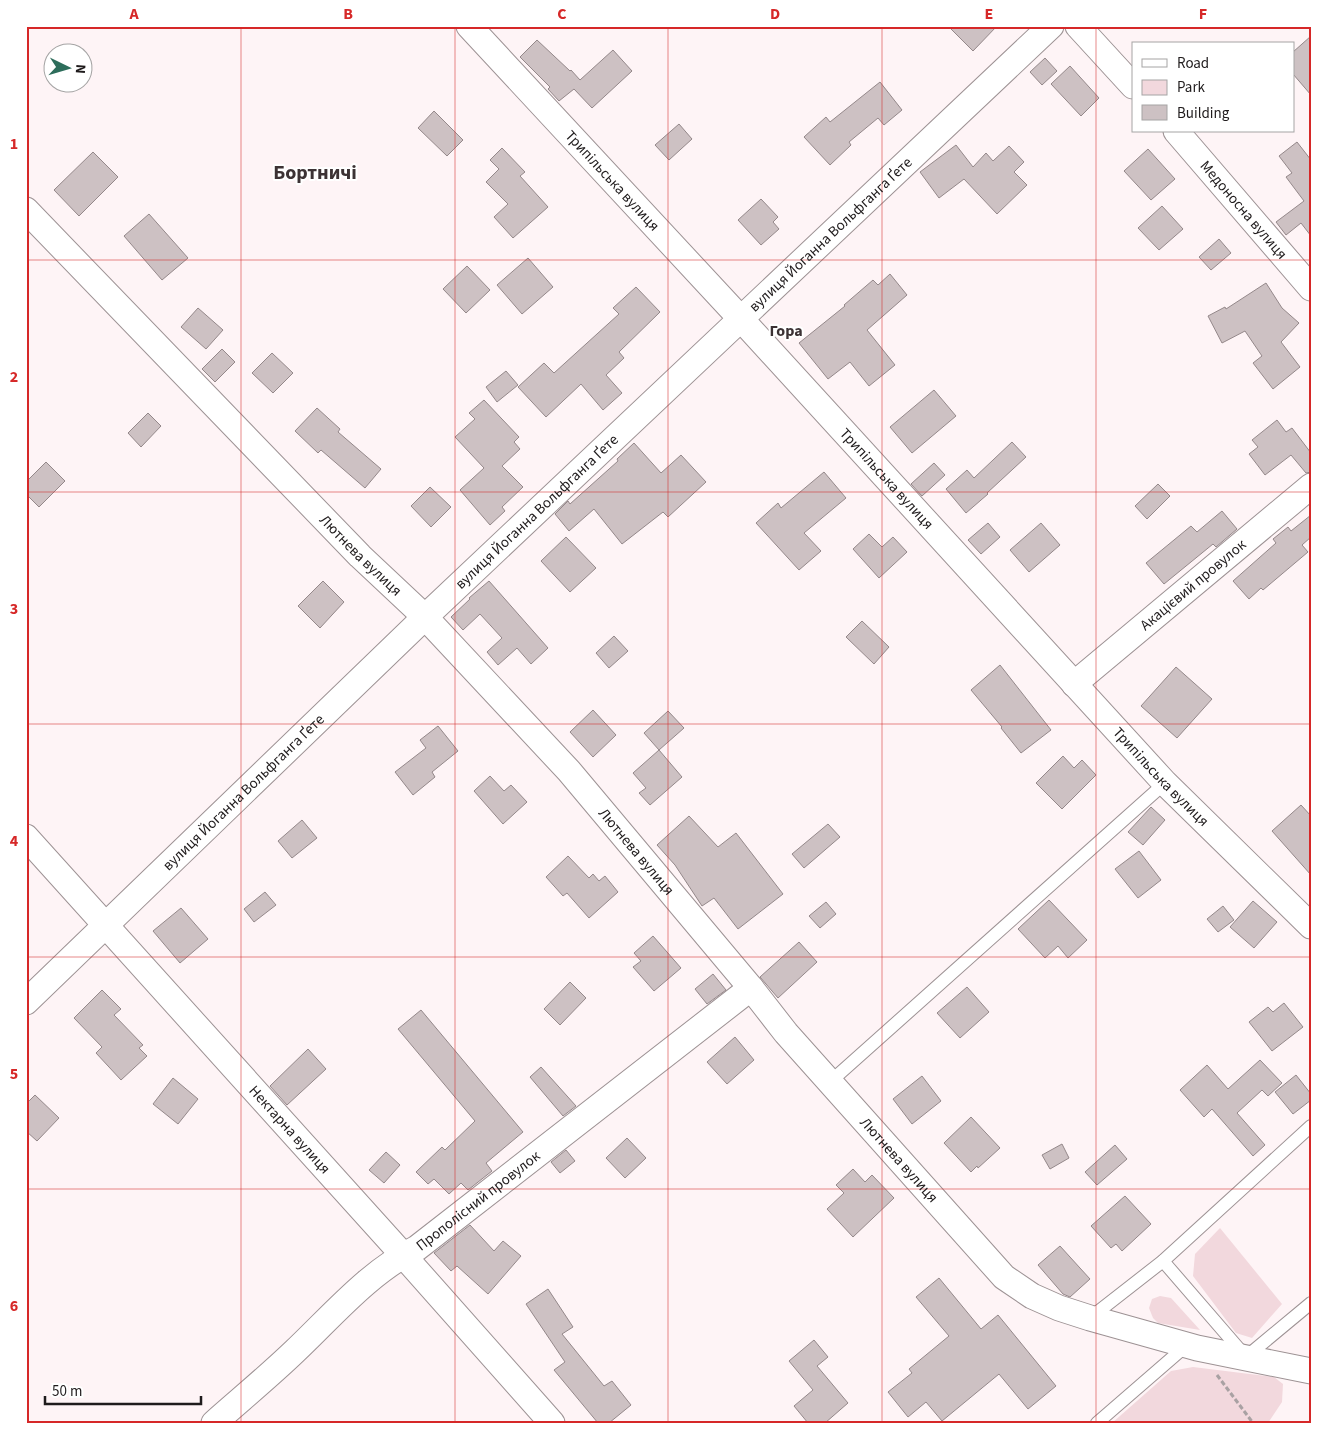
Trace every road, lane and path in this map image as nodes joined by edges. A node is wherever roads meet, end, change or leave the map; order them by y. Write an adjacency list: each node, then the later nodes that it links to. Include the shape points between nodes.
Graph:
1 (470, 26): 8 (street, Трипільська вулиця)
2 (1052, 26): 8 (street, вулиця Йоганна Вольфганга Ґете)
3 (1078, 26): 4 (street)
4 (1132, 85)
5 (1177, 132): 7 (street, Медоносна вулиця)
6 (26, 210): 10 (street, Лютнева вулиця, via 360,556)
7 (1311, 288)
8 (741, 319): 10 (street, вулиця Йоганна Вольфганга Ґете); 11 (street, Трипільська вулиця)
9 (1311, 486): 11 (street, Акацієвий провулок)
10 (425, 617): 14 (street, вулиця Йоганна Вольфганга Ґете); 16 (street, Лютнева вулиця, via 569,771)
11 (1074, 684): 12 (street, Трипільська вулиця)
12 (1165, 783): 15 (street, Трипільська вулиця); 18 (lane)
13 (26, 837): 14 (street, Нектарна вулиця)
14 (106, 926): 17 (street, вулиця Йоганна Вольфганга Ґете); 20 (street, Нектарна вулиця)
15 (1311, 926)
16 (751, 988): 18 (street, Лютнева вулиця); 20 (street, Прополісний провулок, via 417,1248)
17 (26, 1002)
18 (830, 1082): 23 (street, Лютнева вулиця, via 1004,1277 1032,1296)
19 (1311, 1126): 21 (lane)
20 (403, 1255): 27 (street, Прополісний провулок, via 373,1275 290,1356); 28 (street, Нектарна вулиця)
21 (1163, 1261): 23 (lane); 25 (lane)
22 (1311, 1303): 25 (lane)
23 (1090, 1318): 24 (street, Лютнева вулиця)
24 (1192, 1346): 25 (street, Лютнева вулиця); 29 (lane); 30 (path)
25 (1246, 1358): 26 (street, Лютнева вулиця)
26 (1311, 1371)
27 (214, 1423)
28 (552, 1423)
29 (1097, 1423)
30 (1253, 1423)

